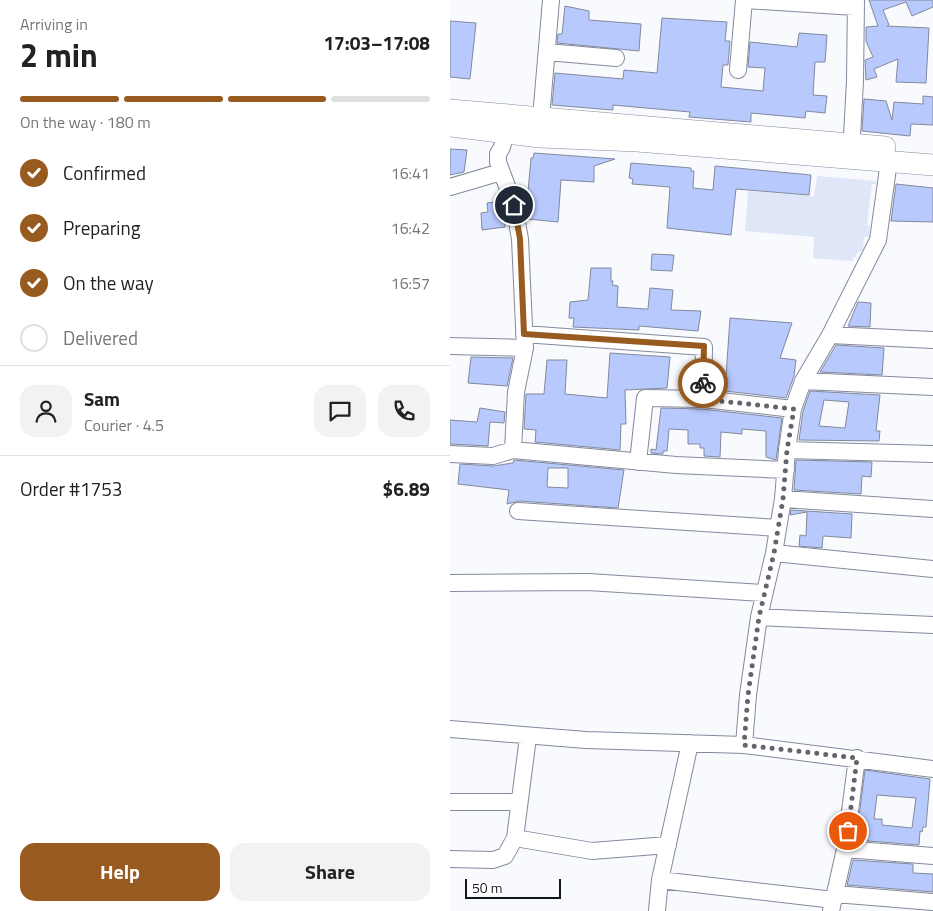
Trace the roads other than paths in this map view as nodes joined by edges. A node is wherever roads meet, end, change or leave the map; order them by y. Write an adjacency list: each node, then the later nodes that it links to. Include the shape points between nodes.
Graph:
1 (551, 0): 4 (street)
2 (745, 0): 3 (street); 6 (street)
3 (855, 4): 11 (street)
4 (547, 52): 5 (street); 9 (street)
5 (616, 58)
6 (738, 70)
7 (450, 110): 9 (main road)
8 (450, 126): 10 (main road)
9 (540, 127): 10 (main road); 11 (main road)
10 (506, 131): 15 (street, via 498,154)
11 (851, 151): 12 (main road); 13 (main road)
12 (933, 151)
13 (889, 161): 14 (main road); 17 (street, via 878,240)
14 (933, 165)
15 (502, 172): 16 (street); 19 (street, via 514,205 520,239)
16 (450, 187)
17 (830, 335): 18 (street); 21 (street)
18 (933, 340)
19 (525, 341): 20 (street); 23 (street, via 704,346); 25 (street, via 516,392)
20 (450, 346)
21 (803, 381): 22 (street); 24 (street)
22 (933, 388)
23 (702, 399): 24 (street); 29 (street, via 645,398)
24 (794, 409): 26 (street)
25 (514, 450): 27 (street, via 492,456); 29 (street)
26 (787, 450): 28 (street); 30 (street)
27 (450, 454)
28 (933, 454)
29 (638, 462): 30 (street)
30 (786, 470): 31 (street)
31 (783, 499): 32 (street); 34 (street)
32 (933, 510)
33 (518, 511): 34 (street)
34 (778, 528): 35 (street)
35 (774, 553): 36 (street); 38 (street)
36 (933, 569)
37 (450, 583): 38 (street, via 588,582)
38 (763, 593): 39 (street)
39 (759, 617): 40 (street); 44 (street)
40 (933, 625)
41 (450, 729): 42 (street)
42 (528, 737): 43 (street); 48 (street)
43 (690, 744): 44 (street); 50 (street)
44 (744, 745): 45 (street)
45 (857, 758): 46 (street); 51 (street)
46 (933, 769)
47 (450, 802): 48 (street)
48 (519, 802): 49 (street)
49 (515, 838): 50 (street, via 592,851); 53 (street, via 505,856 493,860)
50 (668, 845): 54 (street)
51 (845, 849): 52 (street); 55 (street)
52 (933, 856)
53 (450, 859)
54 (660, 880): 55 (street); 57 (street)
55 (833, 901): 56 (street)
56 (933, 902)
57 (657, 910)

